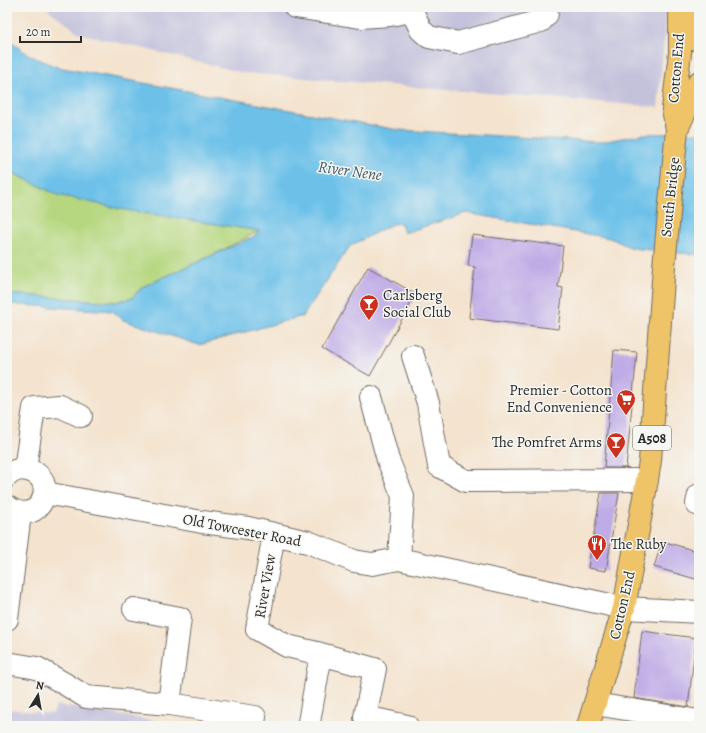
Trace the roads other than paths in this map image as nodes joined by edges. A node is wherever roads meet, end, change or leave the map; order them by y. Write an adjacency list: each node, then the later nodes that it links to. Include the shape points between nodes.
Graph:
1 (295, 7): 3 (street, via 360,17 390,15)
2 (680, 7): 5 (highway, A508, via 693,36); 7 (highway, Cotton End / A508, via 680,53 673,109)
3 (412, 9): 4 (street, via 421,30 429,37 458,43 541,21)
4 (547, 14)
5 (699, 41)
6 (699, 82): 7 (highway, A508)
7 (678, 129): 8 (highway, South Bridge / A508)
8 (664, 266): 13 (highway, Cotton End / A508)
9 (413, 356): 13 (street, via 428,402 439,466 466,481)
10 (371, 397): 17 (street, via 388,460 403,496)
11 (81, 416): 12 (street, via 60,406 34,408)
12 (16, 473): 14 (street, via 34,471 43,481)
13 (647, 480): 18 (highway, Cotton End / A508)
14 (45, 493): 15 (street, via 38,507 32,511); 16 (street, Old Towcester Road)
15 (14, 509): 21 (street)
16 (274, 534): 17 (street, Old Towcester Road, via 308,542 354,561 372,564); 22 (street, River View, via 257,629 287,646)
17 (399, 559): 18 (street, Old Towcester Road)
18 (624, 608): 20 (street, Old Towcester Road); 25 (highway, Cotton End / A508)
19 (134, 609): 24 (street, via 180,618)
20 (699, 612)
21 (7, 620)
22 (321, 654): 28 (street); 29 (street, via 375,669 365,717)
23 (7, 663): 24 (street, via 37,668 86,697)
24 (169, 704): 26 (street)
25 (595, 704): 27 (street); 30 (highway, Cotton End / A508)
26 (255, 717)
27 (699, 721)
28 (309, 722)
29 (407, 726)
30 (588, 726)

